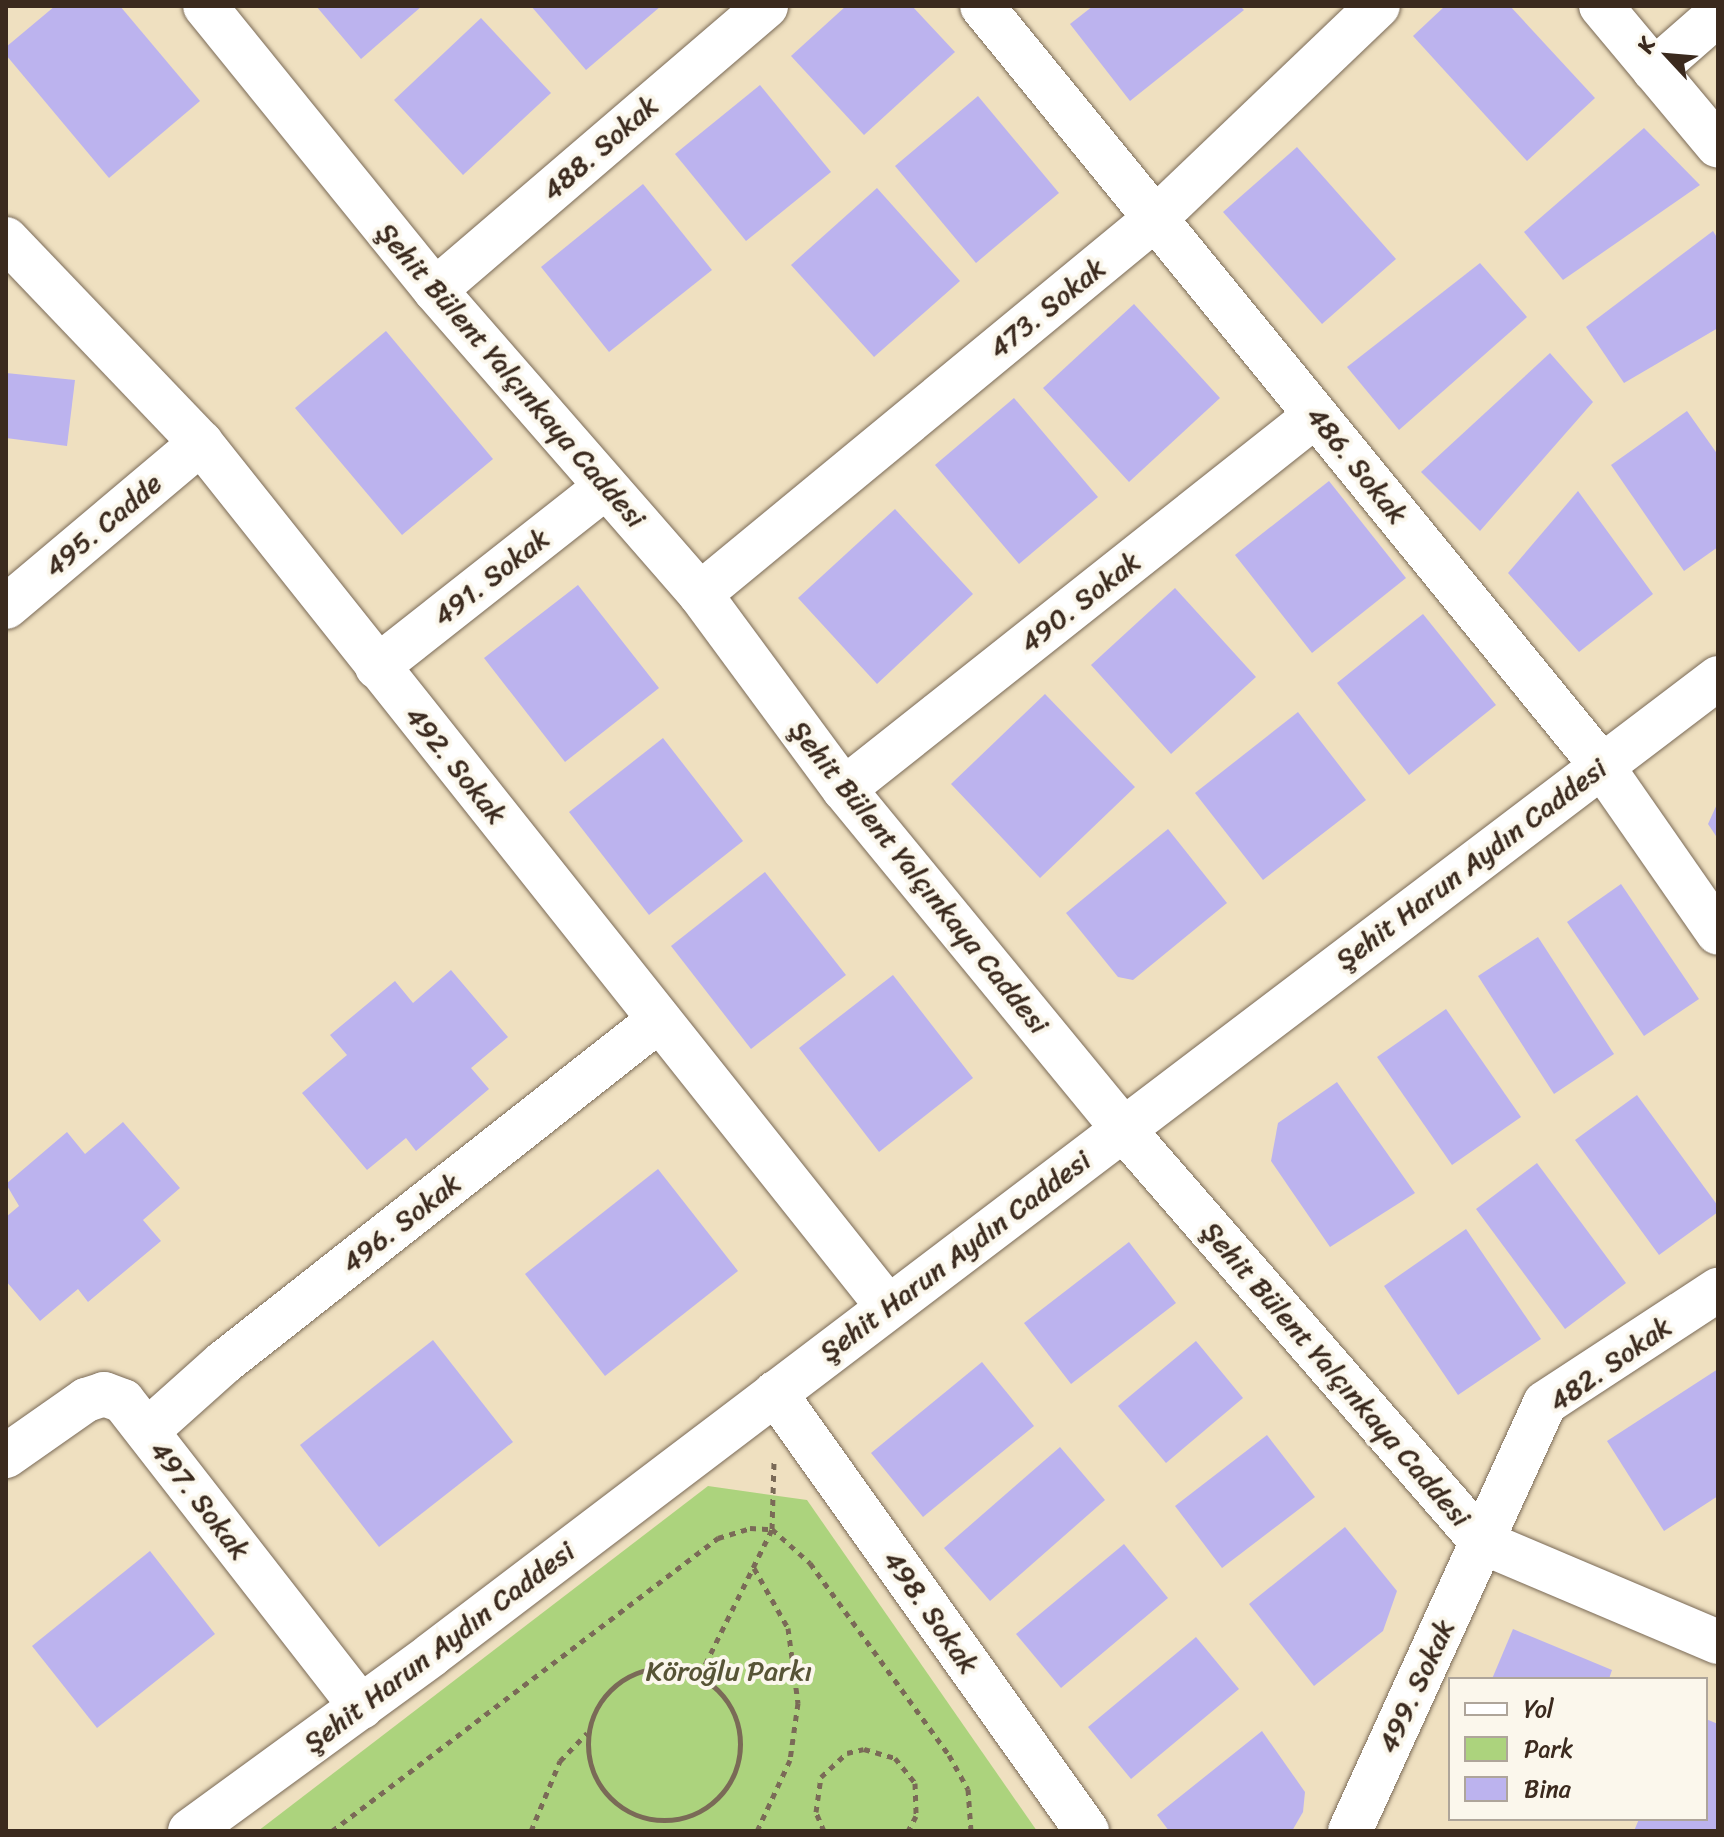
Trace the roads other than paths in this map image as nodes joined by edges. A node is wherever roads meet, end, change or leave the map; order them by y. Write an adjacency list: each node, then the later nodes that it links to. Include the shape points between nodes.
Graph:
1 (205, 6): 11 (street, Şehit Bülent Yalçınkaya Caddesi)
2 (982, 6): 9 (street, 486. Sokak)
3 (1378, 6): 9 (street, 473. Sokak)
4 (1601, 6): 7 (street)
5 (752, 10): 11 (street, 488. Sokak)
6 (1718, 14): 7 (street)
7 (1654, 70): 8 (street)
8 (1718, 146)
9 (1156, 218): 12 (street, 486. Sokak); 15 (street, 473. Sokak)
10 (6, 239): 13 (street, 492. Sokak)
11 (435, 290): 14 (street, Şehit Bülent Yalçınkaya Caddesi)
12 (1316, 415): 19 (street, 486. Sokak); 20 (street, 490. Sokak)
13 (201, 443): 16 (street, 495. Cadde); 17 (street, 492. Sokak)
14 (606, 487): 15 (street, Şehit Bülent Yalçınkaya Caddesi); 17 (street, 491. Sokak)
15 (700, 594): 20 (street, Şehit Bülent Yalçınkaya Caddesi)
16 (6, 607)
17 (377, 667): 22 (street, 492. Sokak)
18 (1718, 678): 19 (street, Şehit Harun Aydın Caddesi)
19 (1602, 766): 21 (street, 486. Sokak); 23 (street, Şehit Harun Aydın Caddesi)
20 (844, 789): 23 (street, Şehit Bülent Yalçınkaya Caddesi)
21 (1718, 933)
22 (659, 1020): 25 (street, 492. Sokak); 27 (street, 496. Sokak, via 236,1353)
23 (1123, 1129): 25 (street, Şehit Harun Aydın Caddesi); 29 (street, Şehit Bülent Yalçınkaya Caddesi)
24 (1718, 1290): 29 (street, 482. Sokak, via 1545,1403)
25 (888, 1307): 26 (street, Şehit Harun Aydın Caddesi)
26 (775, 1393): 31 (street, Şehit Harun Aydın Caddesi); 33 (street, 498. Sokak)
27 (147, 1431): 28 (street, 497. Sokak, via 123,1401 104,1394 86,1400); 31 (street, 497. Sokak)
28 (6, 1456)
29 (1482, 1542): 30 (street, Şehit Bülent Yalçınkaya Caddesi); 34 (street, 499. Sokak)
30 (1718, 1642)
31 (361, 1707): 32 (street, Şehit Harun Aydın Caddesi)
32 (190, 1831)
33 (1087, 1831)
34 (1350, 1831)

